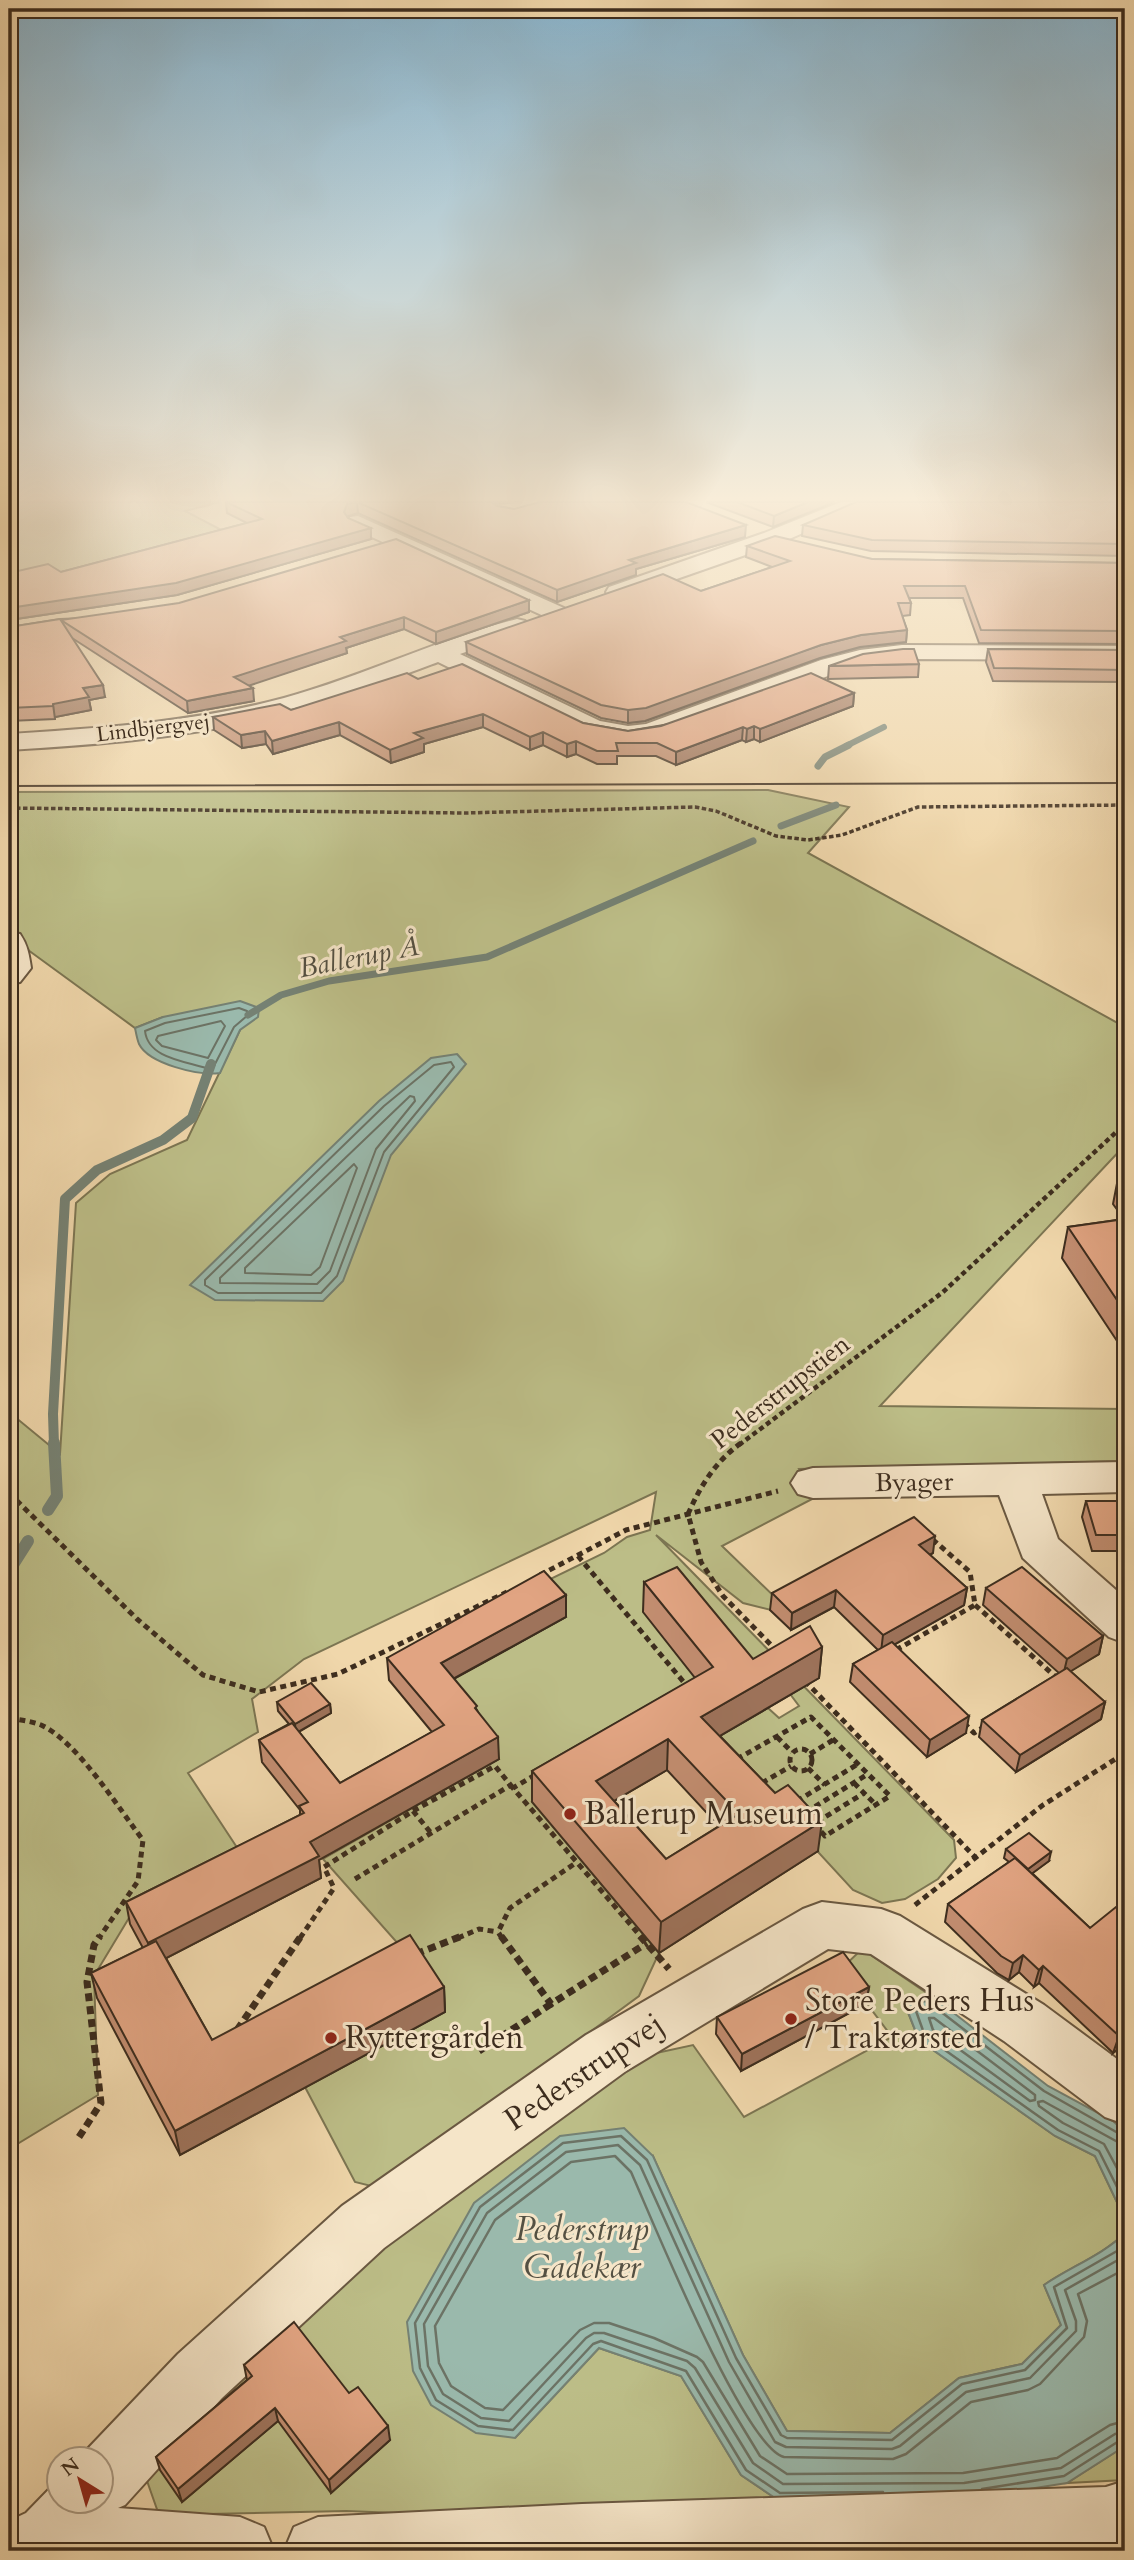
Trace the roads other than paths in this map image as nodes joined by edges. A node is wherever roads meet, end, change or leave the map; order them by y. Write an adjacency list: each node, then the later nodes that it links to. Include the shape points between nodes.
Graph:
1 (531, 621): 2 (street, Lindbjergvej)
2 (438, 653): 3 (street, via 593,728 628,734 651,731 860,657 902,652); 4 (street, Lindbjergvej, via 261,712 106,735)
3 (1125, 653)
4 (9, 742)
5 (9, 941): 6 (street, via 15,968)
6 (9, 975)
7 (1125, 1477): 8 (street, Byager)
8 (1016, 1481): 9 (street, Byager); 10 (street, via 1039,1547)
9 (813, 1483)
10 (1125, 1625)
11 (1125, 2098): 12 (street, Pederstrupvej, via 1024,2022 881,1933 822,1925 606,2053 363,2227 200,2376)
12 (116, 2467)
13 (1125, 2514): 16 (street, via 1106,2520 582,2537)
14 (51, 2530): 15 (street)
15 (240, 2551)
16 (318, 2551)

